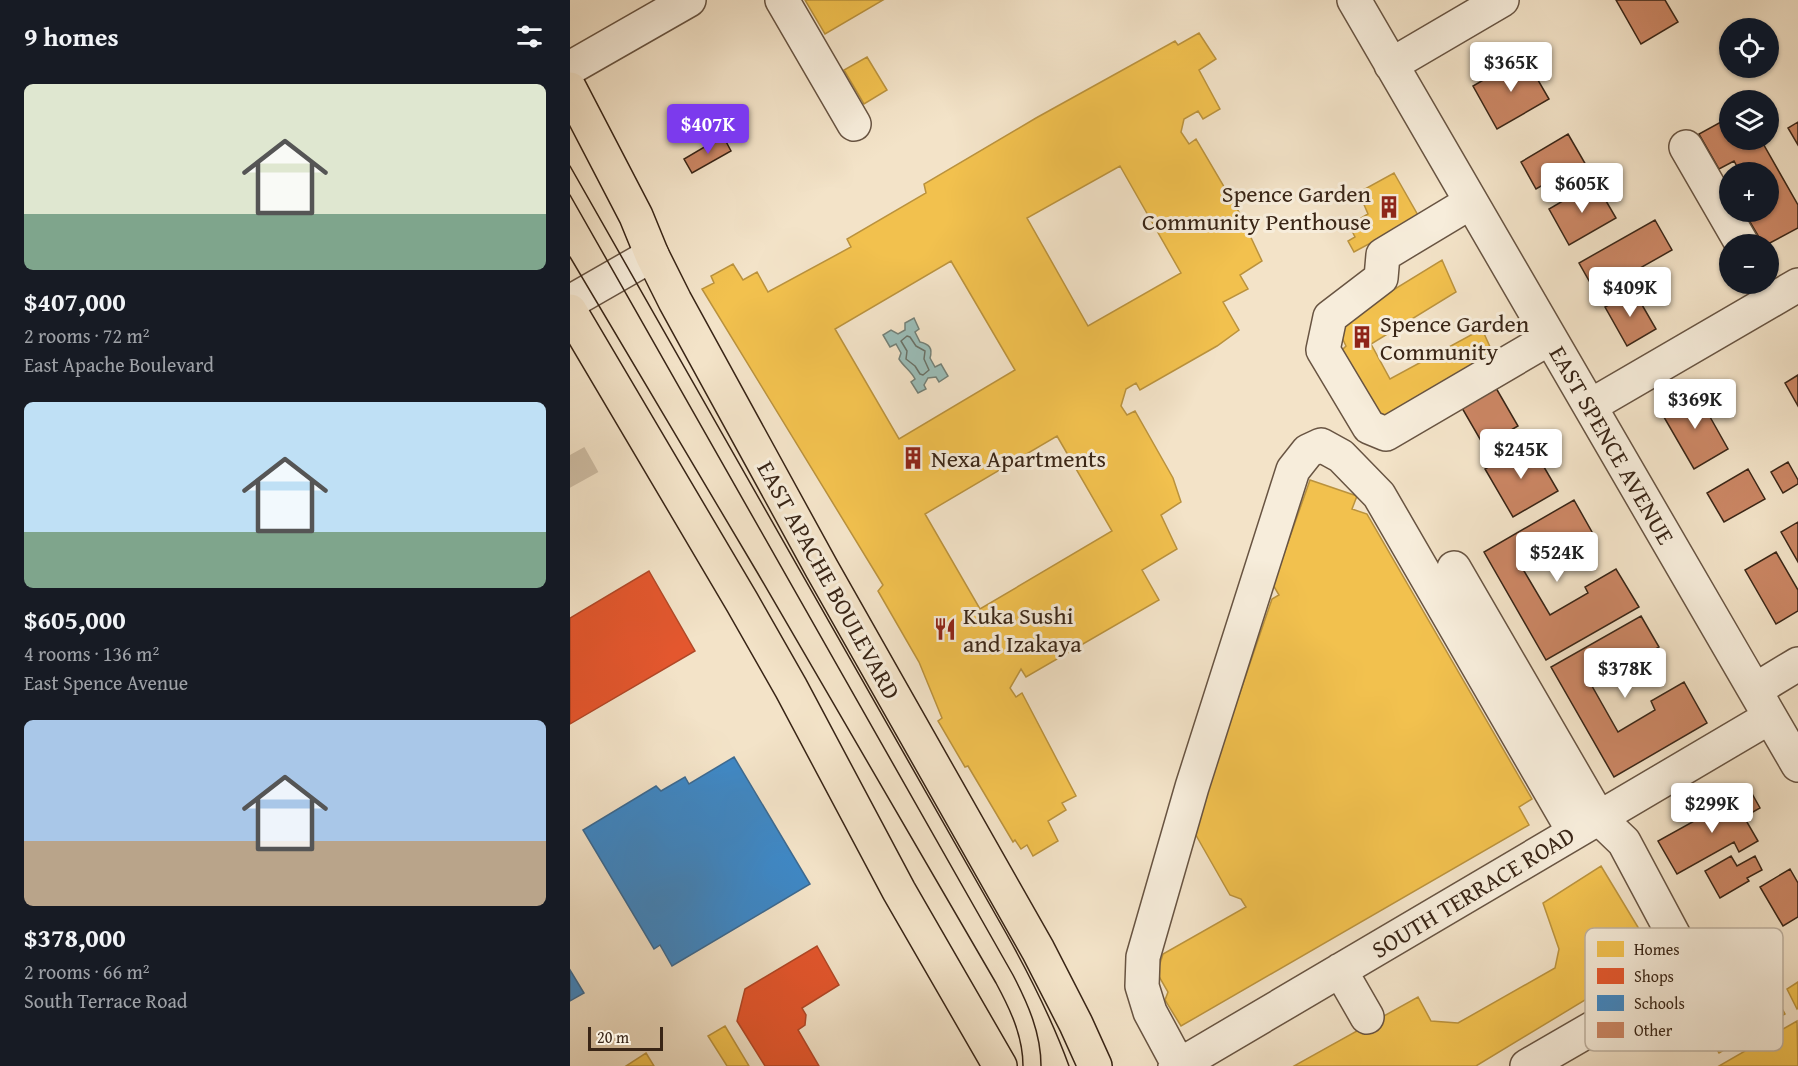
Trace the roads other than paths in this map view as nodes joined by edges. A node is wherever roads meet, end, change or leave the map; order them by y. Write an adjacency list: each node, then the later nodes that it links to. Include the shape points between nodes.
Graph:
1 (689, 0): 6 (street)
2 (782, 0): 8 (street)
3 (1354, 0): 5 (street, EAST SPENCE AVENUE)
4 (1502, 0): 5 (street)
5 (1391, 65): 10 (street, EAST SPENCE AVENUE)
6 (570, 68)
7 (570, 89): 12 (main road, EAST APACHE BOULEVARD)
8 (854, 124)
9 (1686, 147): 11 (street)
10 (1471, 202): 16 (street, EAST SPENCE AVENUE); 16 (street, via 1383,255 1381,278 1330,317 1323,350 1369,427 1386,434)
11 (1736, 234)
12 (652, 255): 14 (street); 29 (main road, EAST APACHE BOULEVARD, via 822,569 1038,950)
13 (1771, 294): 17 (street)
14 (570, 302)
15 (570, 311): 28 (main road, via 748,611 899,891)
16 (1550, 338): 17 (street, EAST SPENCE AVENUE)
17 (1590, 406): 20 (street, EAST SPENCE AVENUE)
18 (1454, 568): 22 (street)
19 (1798, 664): 20 (street, SOUTH TERRACE ROAD)
20 (1762, 704): 21 (street, EAST SPENCE AVENUE); 22 (street, SOUTH TERRACE ROAD)
21 (1798, 765)
22 (1586, 825): 23 (street, via 1624,842); 24 (street, SOUTH TERRACE ROAD); 27 (street, via 1379,495 1341,456 1321,445 1308,451 1293,470 1192,787 1143,957 1142,986)
23 (1670, 928)
24 (1340, 970): 25 (street); 27 (street, SOUTH TERRACE ROAD)
25 (1367, 1017)
26 (1585, 1033): 30 (street)
27 (1177, 1065)
28 (1000, 1066)
29 (1095, 1066)
30 (1527, 1066)

